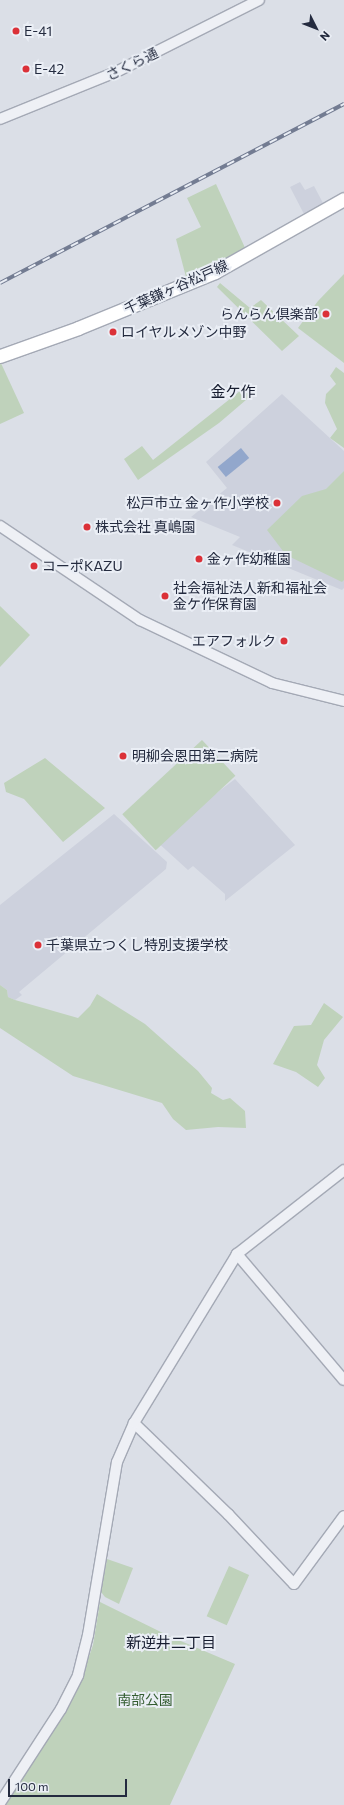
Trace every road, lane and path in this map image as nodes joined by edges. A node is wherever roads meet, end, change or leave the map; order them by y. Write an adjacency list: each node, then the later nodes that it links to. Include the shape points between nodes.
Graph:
1 (259, 0): 2 (street, さくら通, via 116,72)
2 (0, 119)
3 (344, 199): 4 (main road, 千葉鎌ヶ谷松戸線, via 215,272 78,328)
4 (0, 356)
5 (0, 526): 6 (street, via 140,620 272,683)
6 (344, 701)
7 (344, 1170): 8 (street)
8 (237, 1254): 9 (street); 10 (street)
9 (344, 1380)
10 (134, 1423): 11 (street, via 228,1514 294,1584); 12 (street, via 117,1462 88,1635 78,1675 61,1708)
11 (344, 1516)
12 (0, 1803)

